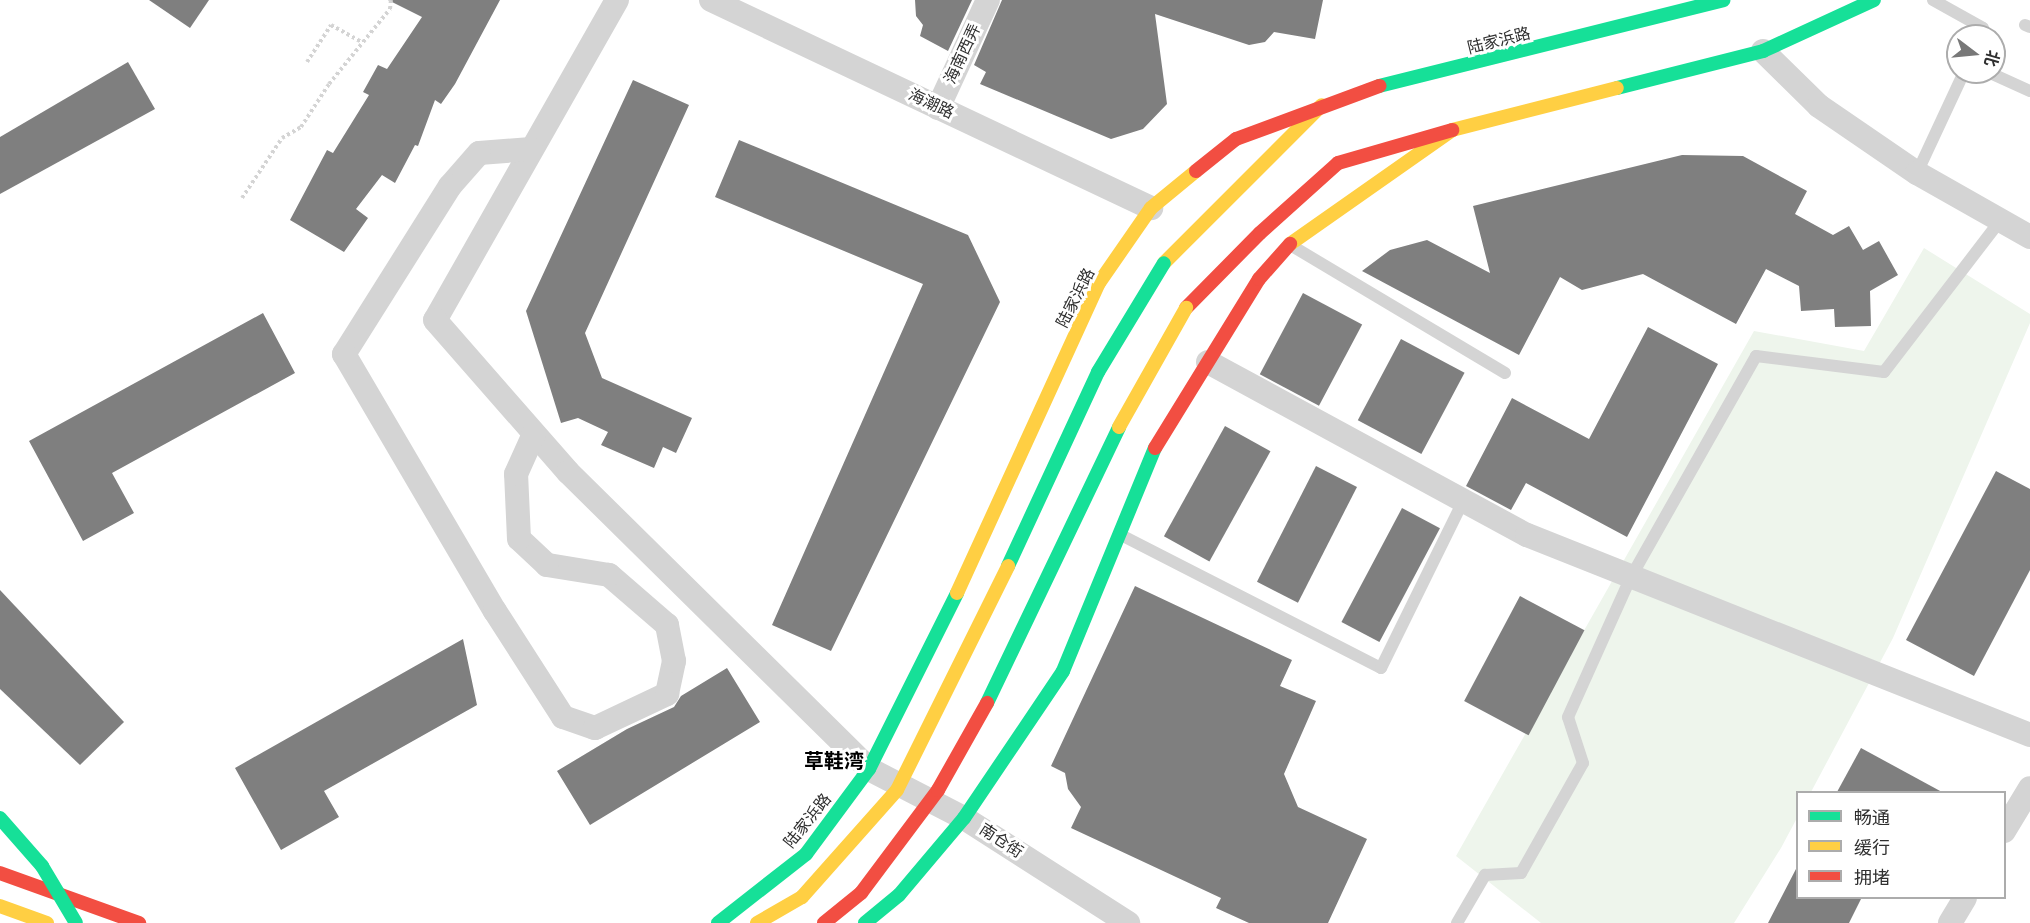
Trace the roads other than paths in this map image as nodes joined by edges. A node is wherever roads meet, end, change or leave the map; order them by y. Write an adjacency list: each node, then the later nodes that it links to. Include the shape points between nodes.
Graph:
1 (617, 0): 15 (street)
2 (711, 0): 13 (street, 海潮路)
3 (987, 0): 13 (street, 海南西弄)
4 (1723, 0): 12 (main road, 陆家浜路, via 1359,91)
5 (1874, 0): 8 (main road)
6 (1933, 0): 7 (lane)
7 (1976, 24)
8 (1763, 51): 14 (main road); 16 (street, via 1819,106)
9 (2006, 80): 11 (lane)
10 (1958, 84): 16 (lane)
11 (2030, 91)
12 (1322, 105): 17 (main road, 陆家浜路, via 1236,139); 40 (main road, bridge, via 1164,263 1098,372 897,790 802,897)
13 (938, 108): 17 (street, 海潮路)
14 (1452, 130): 20 (main road); 41 (main road, bridge, via 1338,163 1260,233 1186,308 1123,419 999,682 938,790 861,893)
15 (531, 149): 23 (street, 南仓街, via 435,320); 23 (street, via 479,153 450,186 344,354 495,611 563,717 595,728 667,694 674,662 667,625 609,575 547,565 519,539 516,474)
16 (1917, 173): 18 (street)
17 (1151, 208): 28 (main road, 陆家浜路, via 1099,283 971,565)
18 (2000, 221): 19 (street); 26 (lane, via 1884,372 1756,356)
19 (2028, 229)
20 (1290, 244): 21 (main road, via 1259,279); 22 (lane)
21 (1208, 362): 24 (street); 25 (main road, via 1149,457)
22 (1505, 373)
23 (534, 434): 28 (street, 南仓街)
24 (1463, 501): 25 (lane, via 1381,668); 26 (street, via 1527,535)
25 (1121, 535): 31 (main road, via 1063,671)
26 (1631, 577): 27 (street); 44 (lane, via 1568,717 1583,763 1521,873 1485,875)
27 (2030, 735)
28 (869, 769): 31 (street, 南仓街); 39 (main road, 陆家浜路, via 806,854)
29 (2030, 788): 32 (street)
30 (0, 818): 37 (main road, bridge, via 42,866)
31 (964, 818): 42 (main road, via 899,895); 43 (street, 南仓街)
32 (2006, 828)
33 (0, 873): 38 (main road)
34 (1964, 899): 45 (street)
35 (0, 906): 36 (main road)
36 (47, 923)
37 (76, 923)
38 (140, 923)
39 (718, 923)
40 (757, 923)
41 (824, 923)
42 (865, 923)
43 (1128, 923)
44 (1458, 923)
45 (1950, 923)

